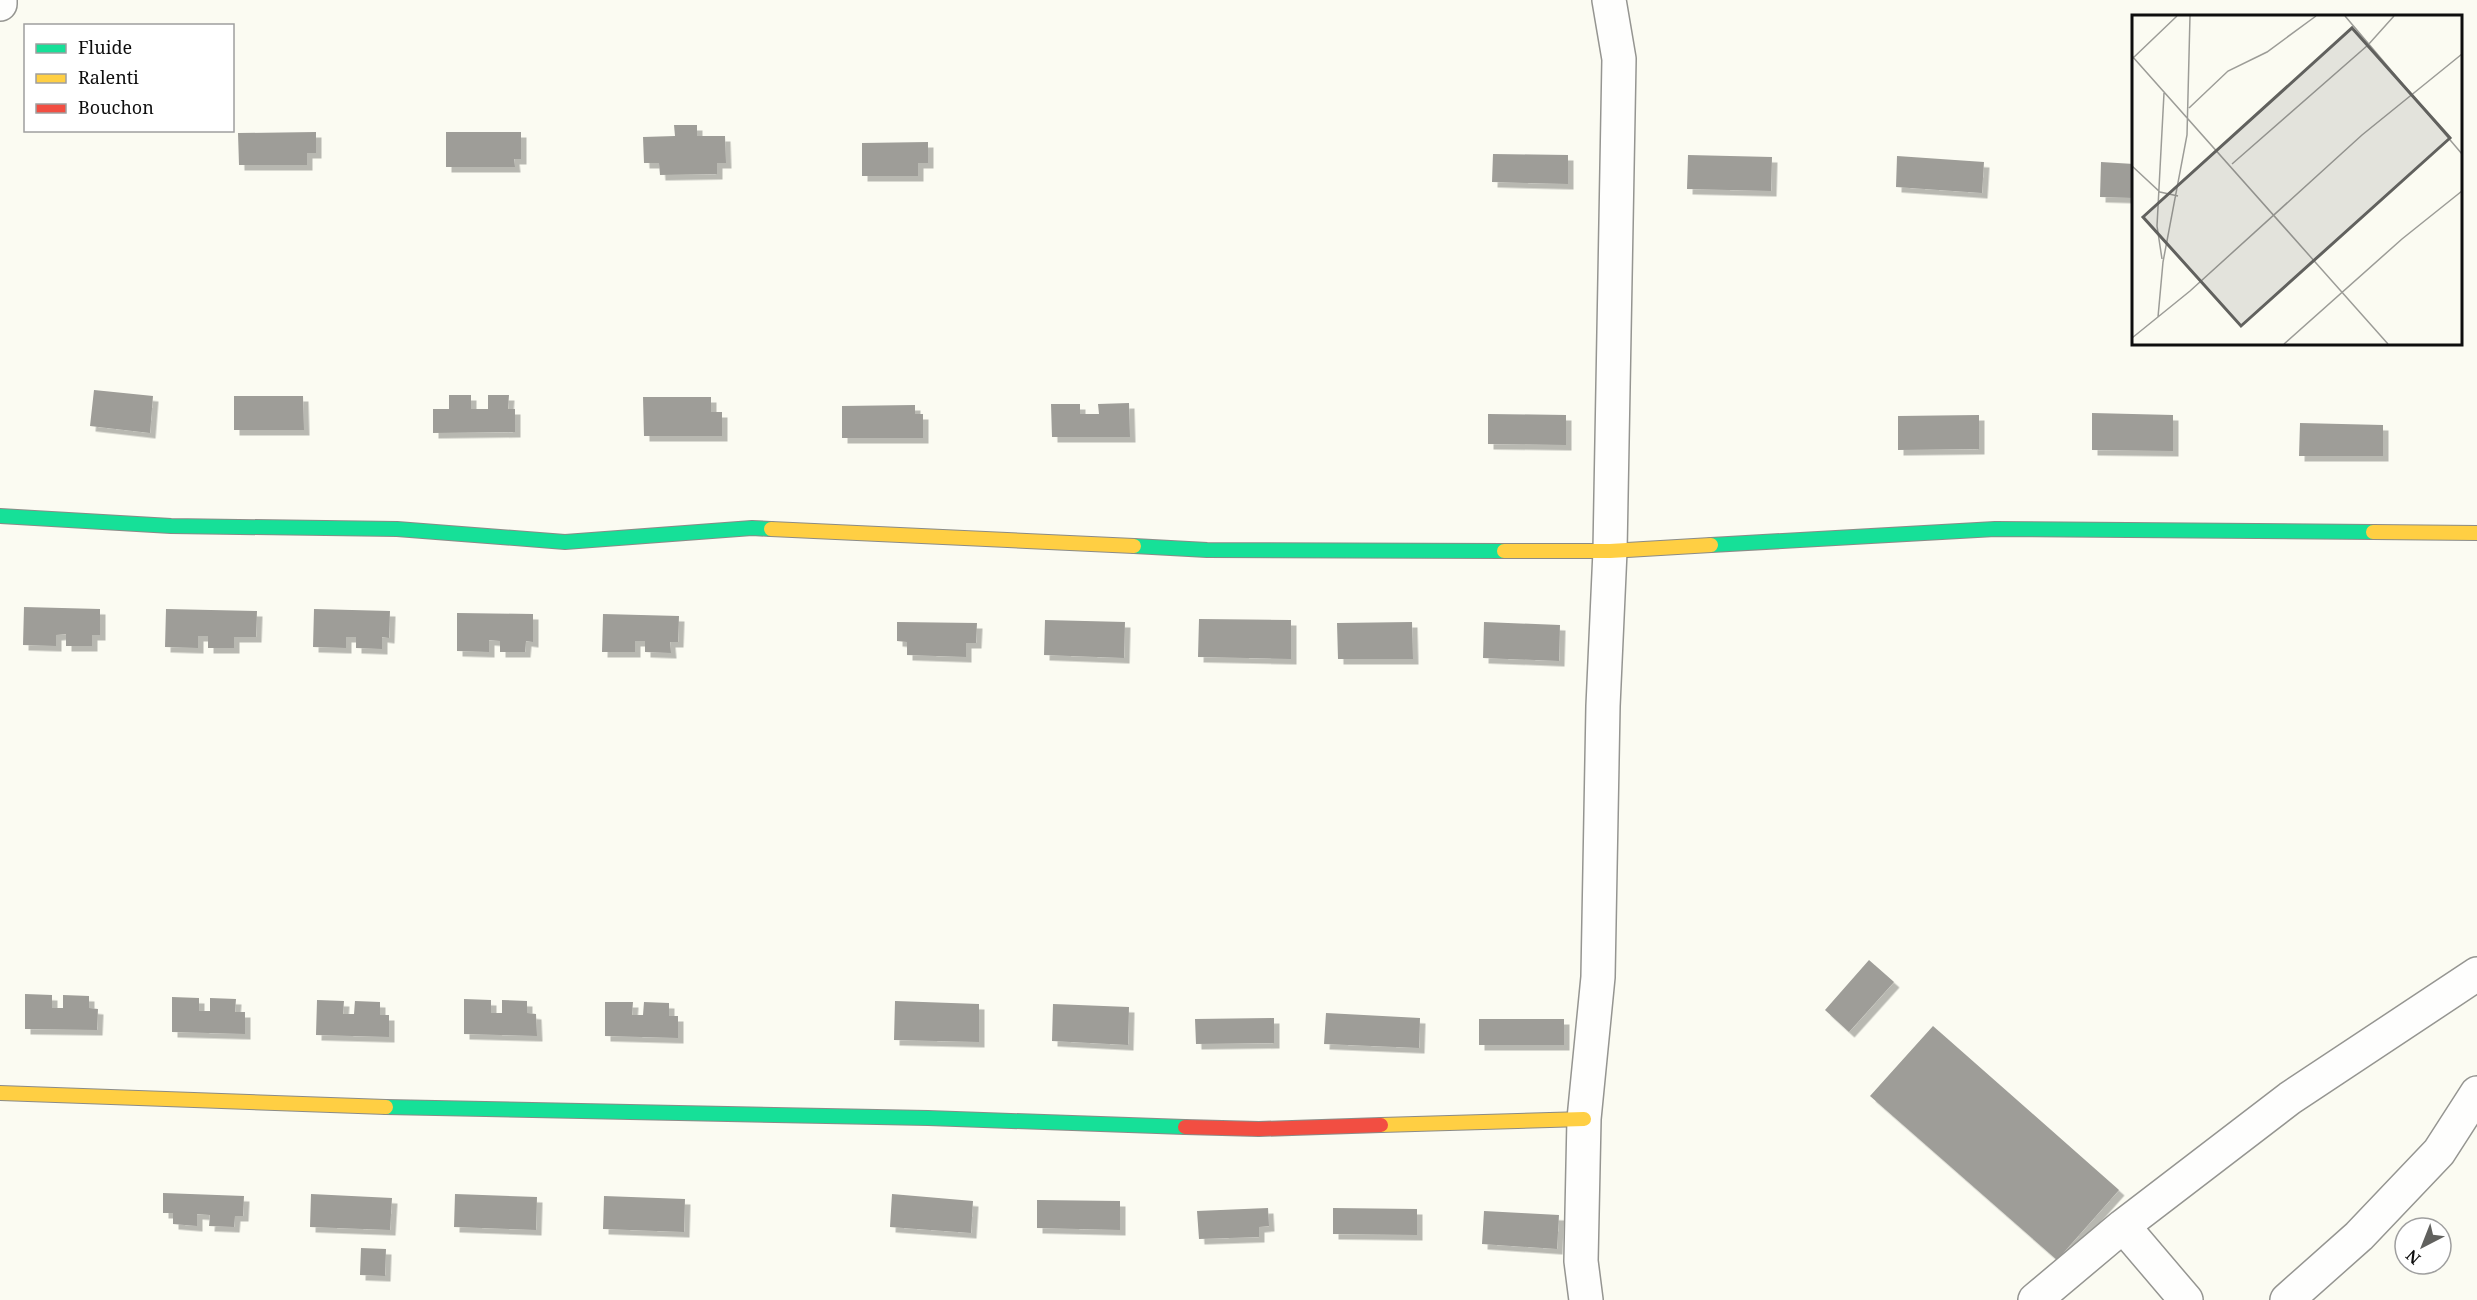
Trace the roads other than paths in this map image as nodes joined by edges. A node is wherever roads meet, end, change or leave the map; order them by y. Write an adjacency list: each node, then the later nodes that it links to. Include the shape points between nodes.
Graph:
1 (1609, 0): 4 (street, via 1619,59)
2 (0, 516): 4 (street, via 171,526 397,529 565,542 752,528 1207,550)
3 (2477, 533): 4 (street, via 1995,529)
4 (1610, 550): 8 (street, via 1598,977)
5 (2477, 974): 9 (street, via 2290,1098)
6 (0, 1093): 8 (street, via 319,1106 893,1117 1259,1129)
7 (2477, 1093): 13 (street, via 2439,1152 2360,1236)
8 (1584, 1119): 10 (street, via 1581,1261)
9 (2123, 1226): 11 (street); 12 (street)
10 (1586, 1300)
11 (2035, 1300)
12 (2186, 1300)
13 (2287, 1300)

